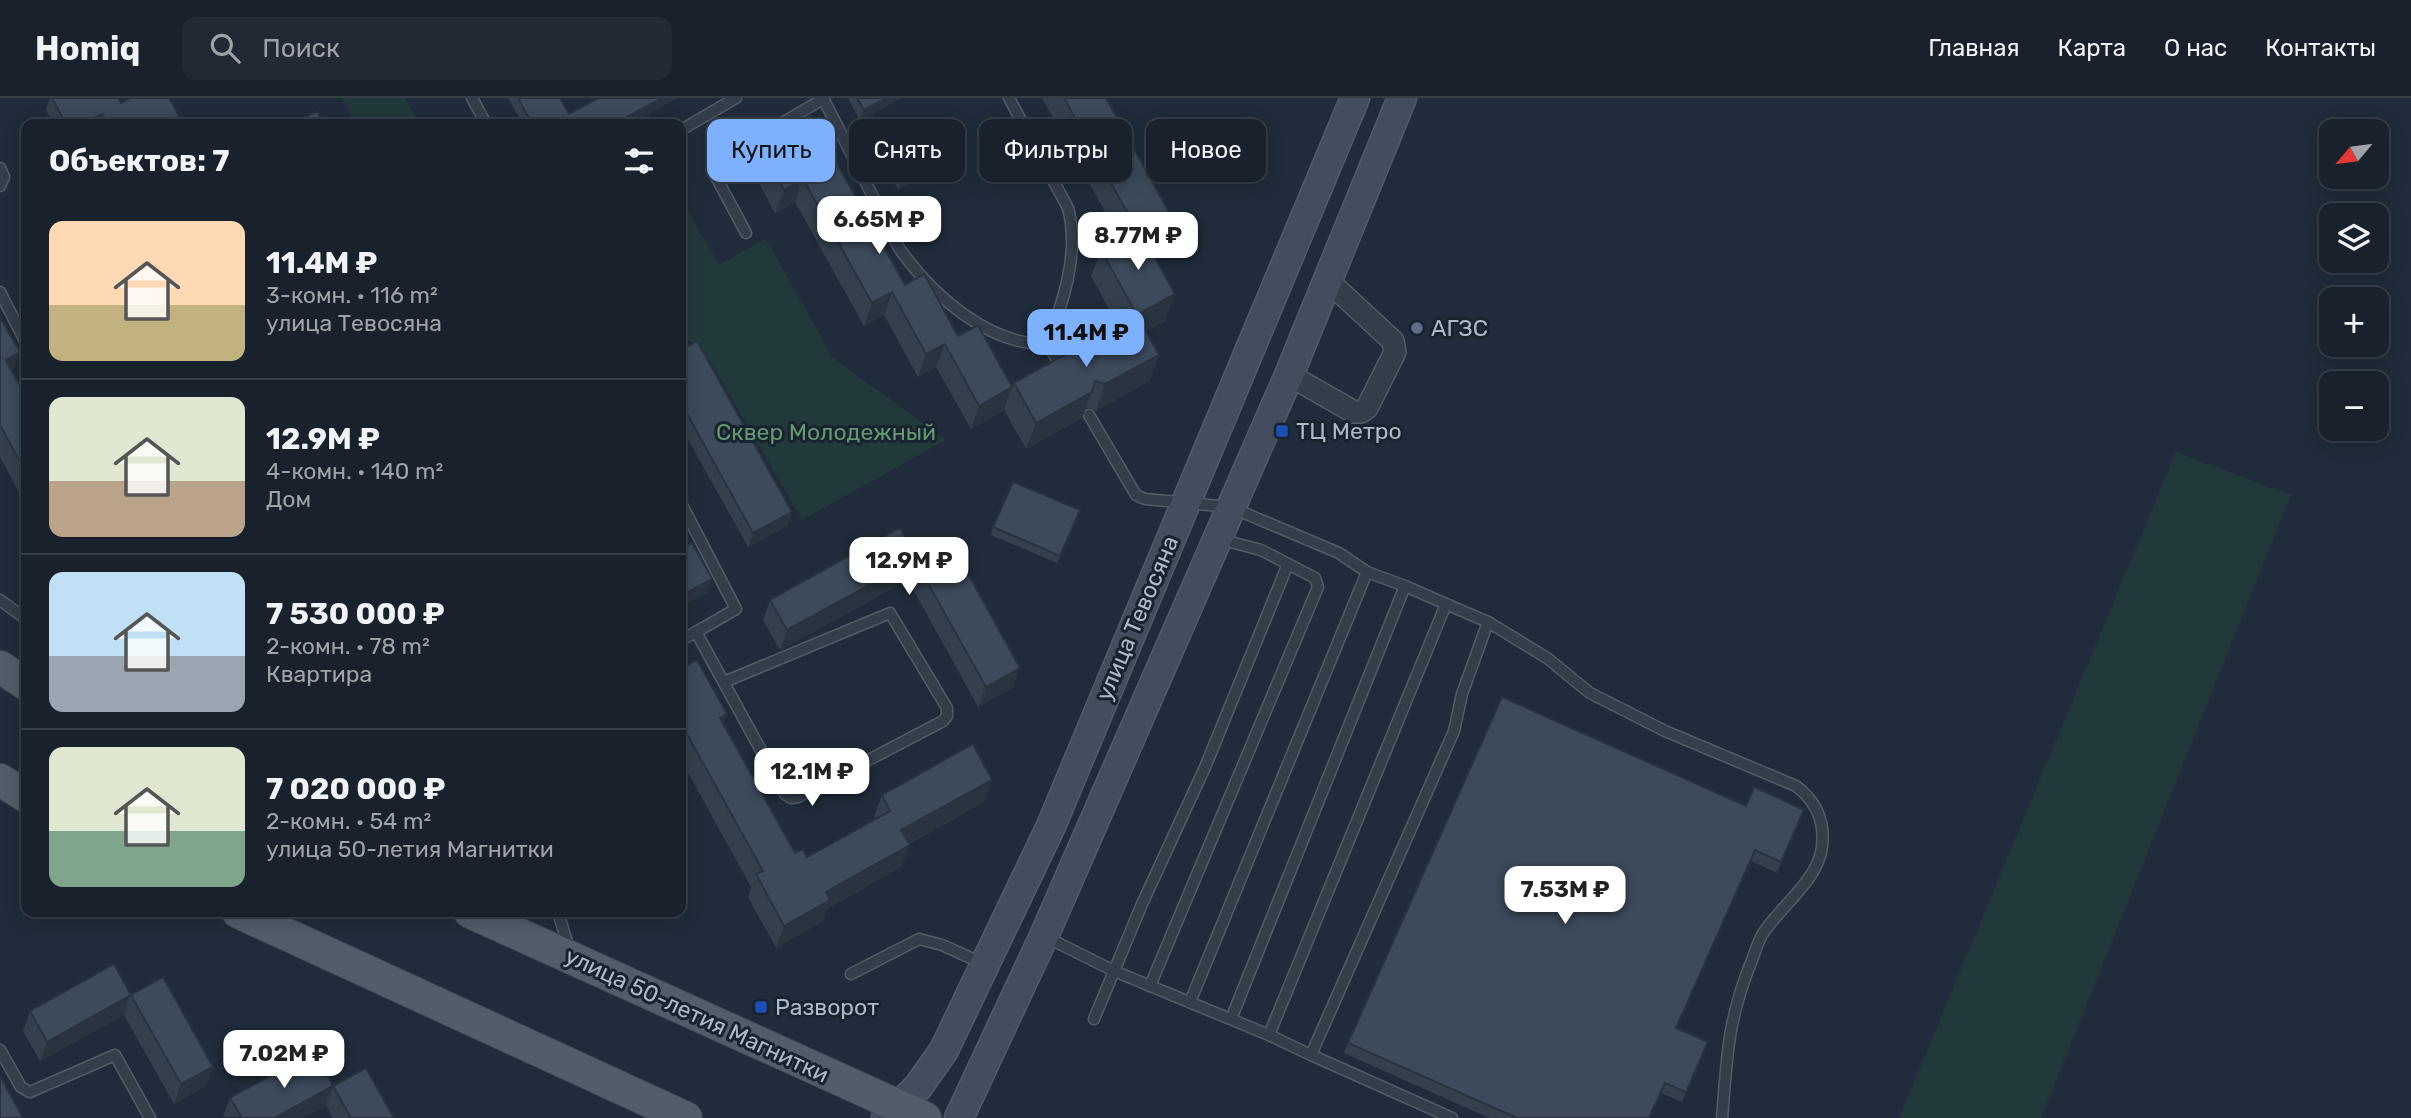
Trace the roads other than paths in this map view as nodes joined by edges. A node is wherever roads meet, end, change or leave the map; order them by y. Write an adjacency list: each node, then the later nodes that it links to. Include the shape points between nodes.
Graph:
1 (472, 98): 7 (lane)
2 (736, 98): 8 (lane)
3 (823, 98): 11 (lane, via 716,162 715,175); 15 (lane, via 914,269 982,326 1005,339)
4 (1009, 98): 15 (lane, via 1073,224 1068,277)
5 (1355, 98): 19 (street, улица Тевосяна)
6 (1402, 98): 12 (street, улица Тевосяна)
7 (483, 119)
8 (686, 127)
9 (0, 167): 10 (lane, via 4,177)
10 (0, 186)
11 (747, 233)
12 (1327, 280): 17 (street, улица Тевосяна); 17 (street, via 1394,341 1395,352 1361,412)
13 (0, 292): 14 (lane)
14 (21, 333)
15 (1048, 344): 16 (lane)
16 (1066, 375)
17 (1289, 375): 20 (street, улица Тевосяна)
18 (1089, 415): 19 (lane, via 1136,495)
19 (1186, 503): 20 (lane); 42 (street, улица Тевосяна, via 1051,826)
20 (1230, 506): 22 (street, улица Тевосяна); 24 (lane, via 1339,553)
21 (686, 513): 30 (lane, via 736,609)
22 (1217, 539): 23 (lane, via 1239,542); 40 (street, улица Тевосяна)
23 (1288, 564): 43 (lane, via 1206,765); 45 (lane, via 1318,582 1317,592)
24 (1367, 572): 25 (lane); 46 (lane)
25 (1405, 586): 27 (lane); 48 (lane)
26 (0, 600): 28 (lane)
27 (1446, 604): 29 (lane); 49 (lane)
28 (21, 615)
29 (1488, 622): 51 (lane, via 1454,731); 57 (lane, via 1547,658 1590,693 1665,731 1796,786 1817,809 1823,828 1822,849 1812,872 1761,936 1734,1009 1726,1046)
30 (696, 632): 31 (lane); 34 (lane)
31 (686, 637)
32 (0, 667): 33 (main road)
33 (21, 681)
34 (724, 682): 34 (lane, via 785,794 794,798 947,716 947,708 890,612)
35 (0, 780): 36 (main road)
36 (21, 793)
37 (250, 917): 54 (main road)
38 (481, 917): 41 (main road, улица 50-летия Магнитки)
39 (560, 917): 41 (lane)
40 (1044, 936): 43 (lane); 55 (street, улица Тевосяна)
41 (572, 958): 52 (main road, улица 50-летия Магнитки)
42 (986, 965): 44 (lane, via 919,939); 52 (street, улица Тевосяна, via 944,1050)
43 (1114, 971): 45 (lane); 47 (lane)
44 (851, 974)
45 (1150, 986): 46 (lane)
46 (1190, 1002): 48 (lane)
47 (1094, 1018)
48 (1231, 1019): 49 (lane)
49 (1269, 1035): 51 (lane)
50 (0, 1050): 53 (lane, via 21,1087 30,1091 115,1055)
51 (1311, 1055): 56 (lane)
52 (903, 1114)
53 (150, 1118)
54 (686, 1118)
55 (959, 1118)
56 (1452, 1118)
57 (1721, 1118)

